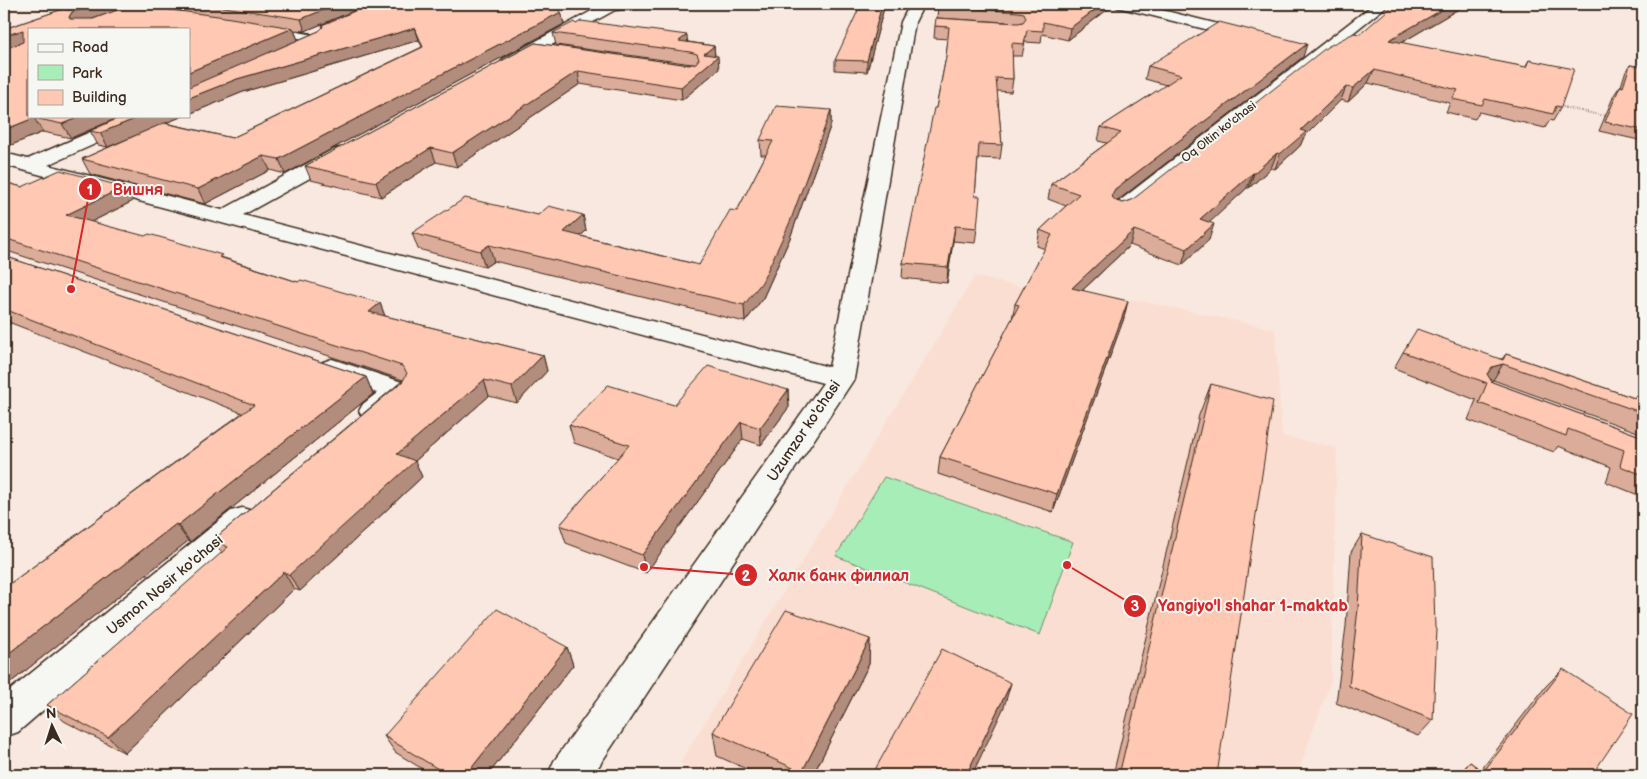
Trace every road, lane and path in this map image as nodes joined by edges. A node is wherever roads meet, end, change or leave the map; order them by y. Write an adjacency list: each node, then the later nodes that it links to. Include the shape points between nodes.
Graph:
1 (590, 4): 5 (street)
2 (638, 4): 5 (street)
3 (1122, 4): 12 (street)
4 (1382, 4): 17 (street)
5 (612, 6): 13 (street)
6 (156, 10): 8 (street, via 130,12)
7 (918, 16): 28 (street, Uzumzor ko'chasi)
8 (87, 28)
9 (261, 29): 11 (lane)
10 (326, 30): 11 (street)
11 (309, 37): 15 (street, via 318,39)
12 (1262, 39)
13 (535, 48): 16 (street); 18 (street)
14 (1300, 49): 17 (street)
15 (294, 50)
16 (564, 52)
17 (1318, 54): 25 (street, Oq Oltin ko'chasi)
18 (492, 71)
19 (1557, 106): 21 (path)
20 (138, 118): 24 (street)
21 (1615, 118)
22 (354, 146): 26 (street)
23 (4, 159): 24 (street)
24 (31, 165): 26 (street)
25 (1120, 210)
26 (224, 217): 28 (street)
27 (304, 358): 29 (street, via 398,390)
28 (840, 380): 32 (street, Uzumzor ko'chasi)
29 (352, 428)
30 (262, 504): 31 (street, Usmon Nosir ko'chasi)
31 (4, 719)
32 (569, 775)

